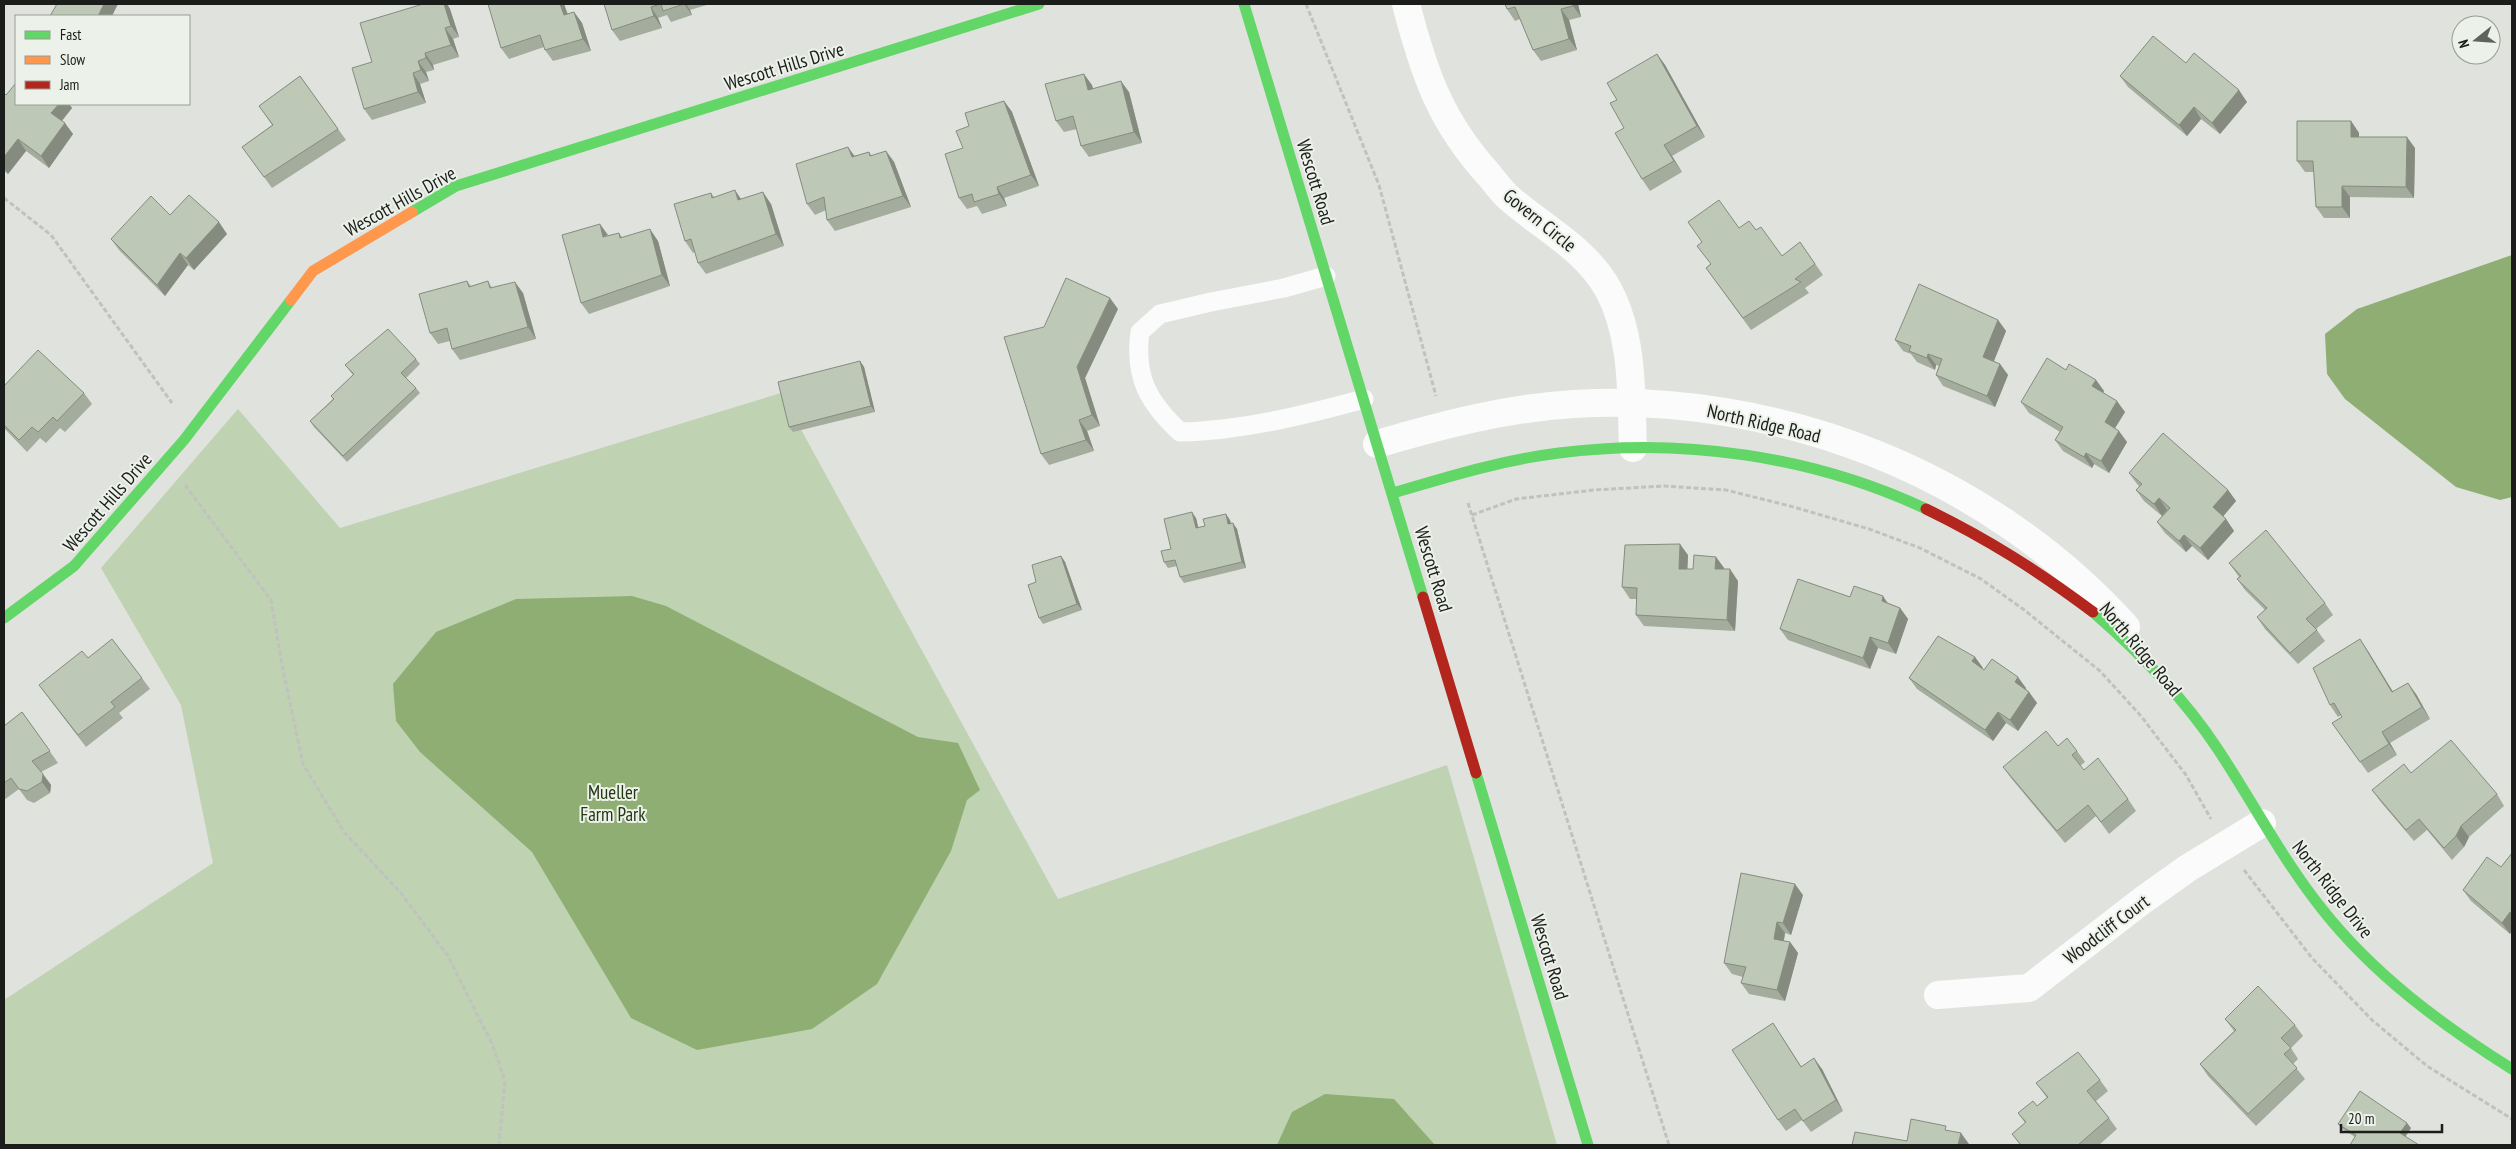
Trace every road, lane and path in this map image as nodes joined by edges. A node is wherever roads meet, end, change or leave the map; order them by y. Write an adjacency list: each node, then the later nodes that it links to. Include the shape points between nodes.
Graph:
1 (1039, 4): 10 (street, Wescott Hills Drive, via 456,186 313,271)
2 (1244, 4): 6 (street, Wescott Road)
3 (1306, 4): 9 (path, via 1379,186)
4 (1406, 4): 8 (street, Govern Circle, via 1420,58 1442,110 1471,156 1508,197 1585,257 1608,290 1630,361)
5 (4, 198): 10 (path, via 51,235 82,276 174,406)
6 (1326, 276): 7 (street, Wescott Road); 7 (lane, via 1160,314 1140,332 1137,353 1144,386 1159,412 1180,432 1207,432)
7 (1364, 400): 11 (street, Wescott Road)
8 (1632, 403): 9 (street, North Ridge Road, via 1521,409); 12 (street, Govern Circle); 18 (street, North Ridge Road, via 1702,408 1798,426 1878,454 1965,496 2046,550 2108,607 2165,670)
9 (1444, 425): 11 (street, North Ridge Road)
10 (184, 440): 17 (street, Wescott Hills Drive, via 74,566)
11 (1377, 444): 15 (street, Wescott Road)
12 (1633, 448): 13 (street, North Ridge Road, via 1563,453); 18 (street, North Ridge Road, via 1724,453 1792,464 1896,495 1939,515 2046,576 2094,612 2138,654)
13 (1459, 474): 15 (street, North Ridge Road); 16 (path)
14 (184, 485): 24 (path, via 271,600 303,764 344,832 400,892 448,956 493,1046 505,1081)
15 (1393, 493): 25 (street, Wescott Road)
16 (1472, 515): 20 (path, via 1516,499 1594,490 1664,486 1726,490 1869,529 1920,548 1981,579 2100,671 2141,716 2186,775); 26 (path)
17 (4, 618)
18 (2208, 736): 19 (street, North Ridge Drive)
19 (2262, 823): 20 (street, Woodcliff Court); 22 (street, North Ridge Drive, via 2302,884 2348,940 2449,1028)
20 (2228, 844): 21 (street, Woodcliff Court, via 2143,900 2029,988); 23 (path, via 2251,880 2312,958 2372,1020 2427,1066)
21 (1938, 995)
22 (2512, 1069)
23 (2512, 1119)
24 (499, 1145)
25 (1588, 1145)
26 (1669, 1145)

